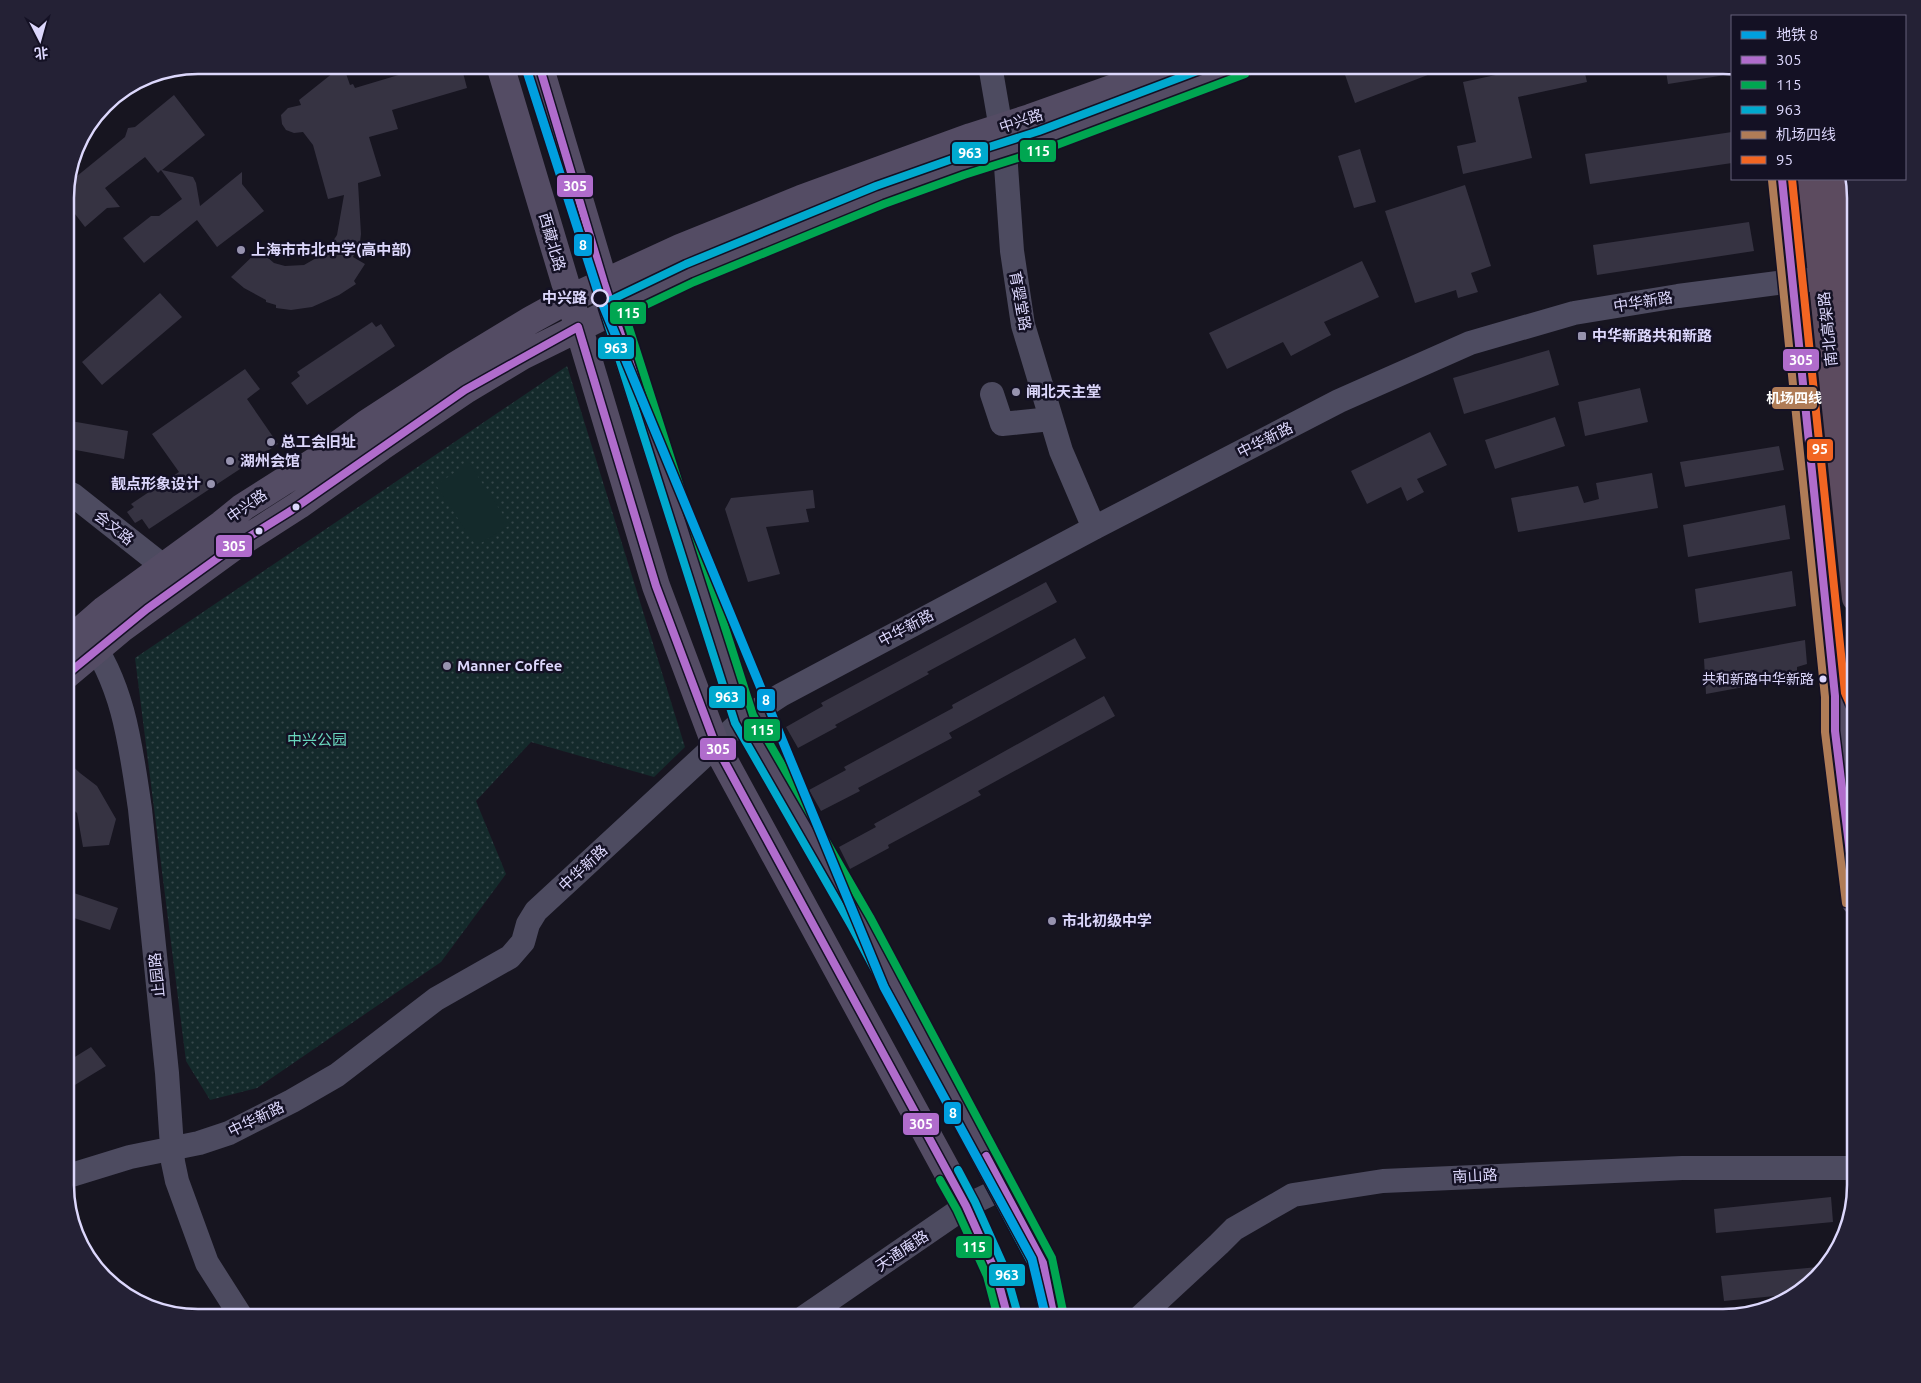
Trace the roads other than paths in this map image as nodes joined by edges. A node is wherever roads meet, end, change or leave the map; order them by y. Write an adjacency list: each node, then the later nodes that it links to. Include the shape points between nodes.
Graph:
1 (503, 74): 16 (main road, 西藏北路)
2 (542, 74): 15 (main road)
3 (992, 74): 6 (street, 育婴堂路)
4 (1158, 74): 6 (main road, 中兴路)
5 (1212, 74): 6 (main road, 中兴路)
6 (1003, 140): 15 (main road, 中兴路, via 971,137 801,199); 17 (main road, 中兴路, via 880,195 690,273); 20 (street, 育婴堂路, via 1016,288 1023,325)
7 (1782, 180): 14 (main road)
8 (1812, 180): 22 (highway, 南北高架路, bridge)
9 (1837, 180): 12 (highway, 南北高架路, bridge)
10 (1844, 180): 11 (highway, bridge)
11 (1847, 212)
12 (1847, 241)
13 (1847, 278): 14 (street, 中华新路)
14 (1792, 281): 23 (street, 中华新路, via 1574,313 1470,343 1339,401); 27 (main road)
15 (604, 282): 16 (main road, 中兴路); 17 (main road)
16 (569, 299): 18 (main road, 西藏北路); 24 (main road, 中兴路, via 447,371 366,424 317,460 242,507)
17 (613, 310): 18 (main road, 中兴路); 28 (main road)
18 (578, 327): 25 (main road, 中兴路, via 522,356 388,441 184,582); 30 (main road, 西藏北路, via 656,586)
19 (992, 394): 20 (street, via 1002,424)
20 (1051, 419): 23 (street, 育婴堂路)
21 (74, 496): 24 (street, 会文路)
22 (1847, 512)
23 (1094, 528): 28 (street, 中华新路, via 781,695)
24 (163, 566): 25 (main road, 中兴路)
25 (81, 640): 26 (main road, 中兴路); 32 (street, 止园路, via 108,669 117,692 139,801)
26 (74, 656)
27 (1835, 696): 29 (main road); 31 (main road, via 1835,731)
28 (744, 719): 30 (street, 中华新路); 35 (main road, via 860,922)
29 (1847, 723)
30 (716, 746): 32 (street, 中华新路, via 536,911 523,942 510,957 436,999 337,1075 292,1101 229,1133); 36 (main road, 西藏北路)
31 (1847, 829)
32 (171, 1148): 34 (street, 中华新路); 37 (street, 止园路, via 177,1181 207,1263)
33 (1847, 1168): 41 (street, 南山路, via 1682,1168 1412,1179 1293,1194 1234,1229)
34 (74, 1174)
35 (1003, 1188): 36 (street, 天通庵路); 40 (main road, via 1043,1263)
36 (966, 1206): 38 (street, 天通庵路); 39 (main road, 西藏北路, via 996,1274)
37 (236, 1309)
38 (816, 1309)
39 (1006, 1309)
40 (1052, 1309)
41 (1149, 1309)

